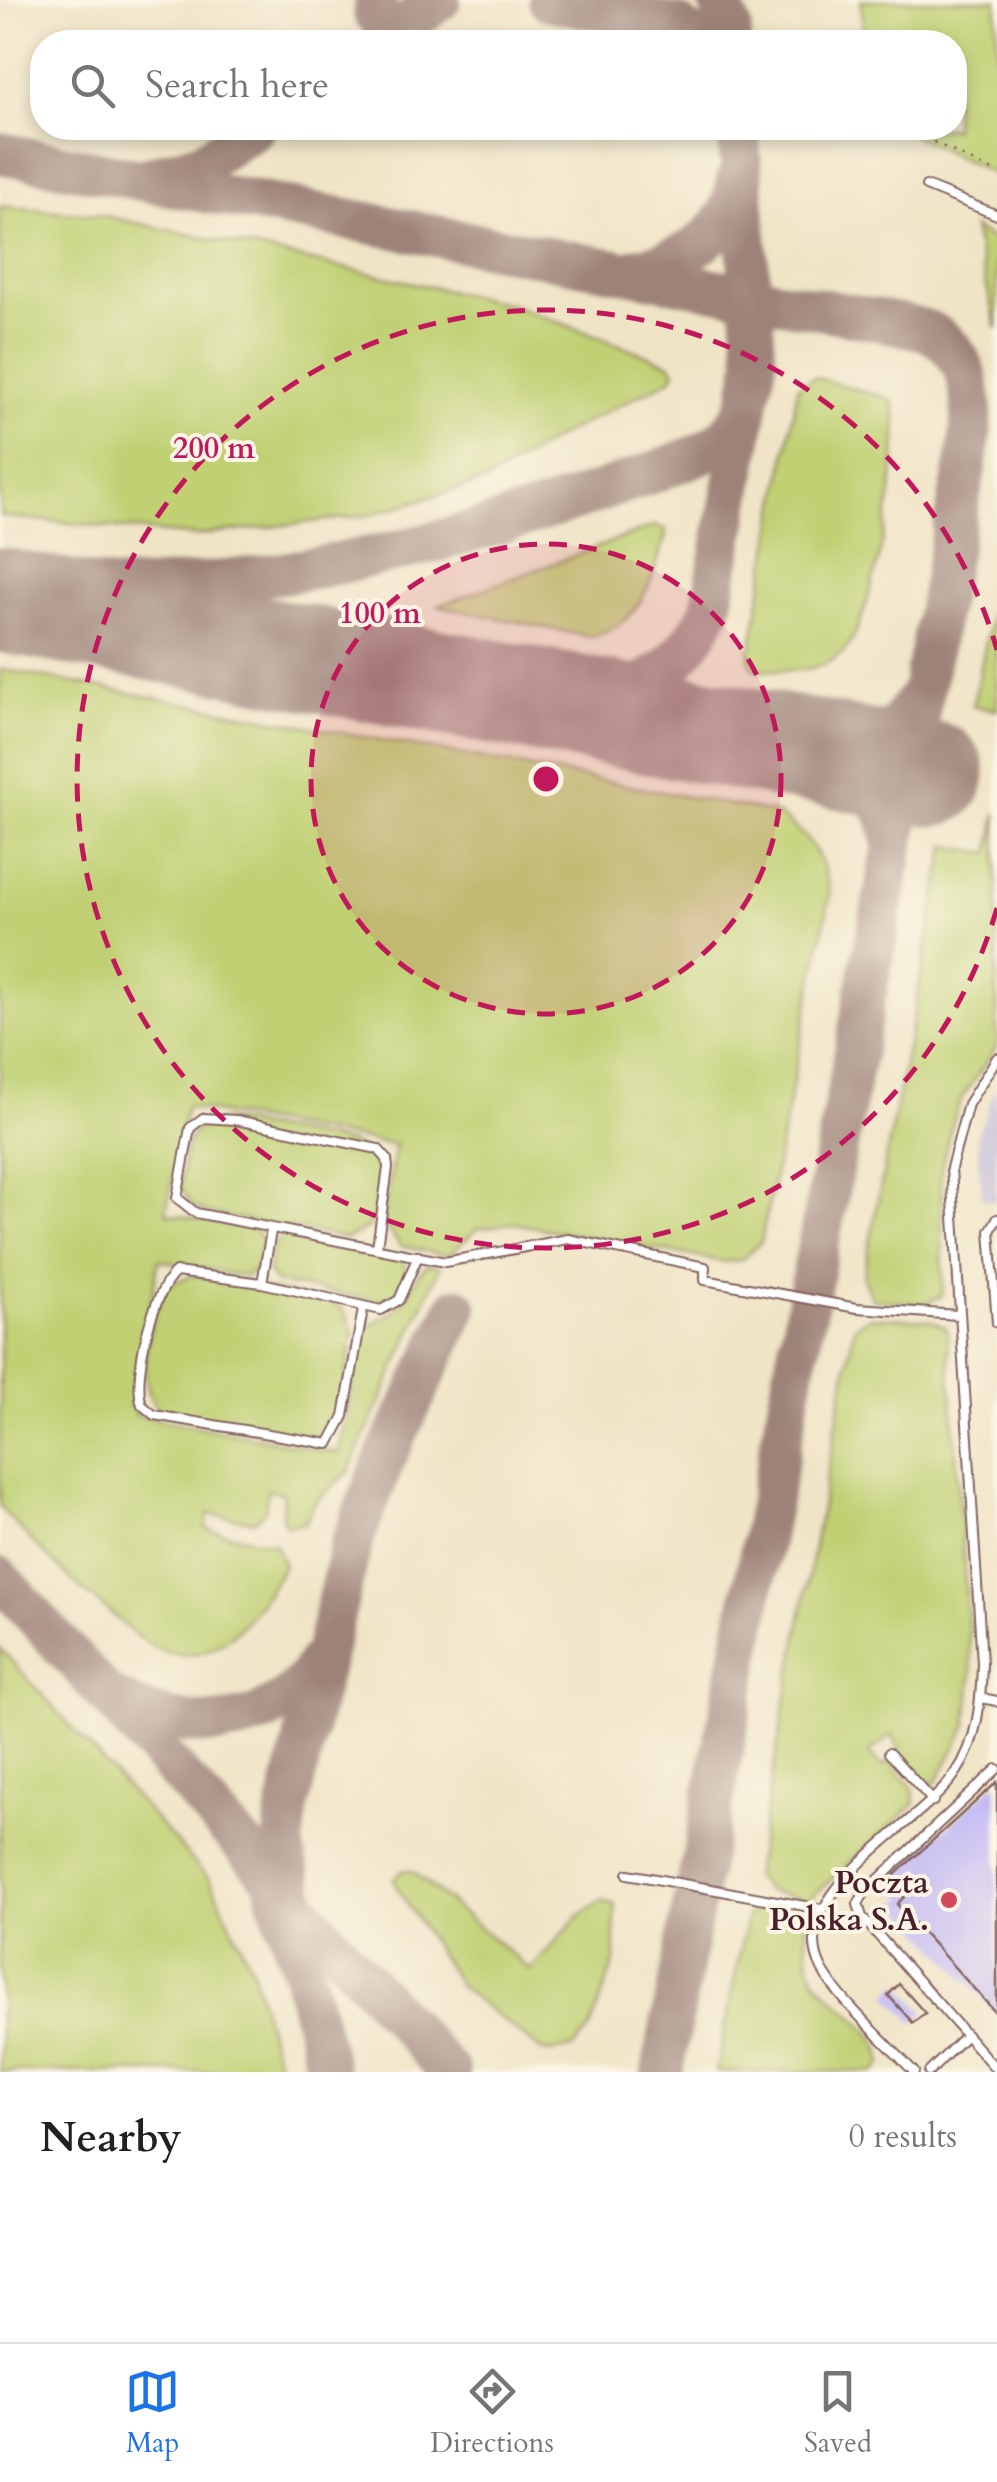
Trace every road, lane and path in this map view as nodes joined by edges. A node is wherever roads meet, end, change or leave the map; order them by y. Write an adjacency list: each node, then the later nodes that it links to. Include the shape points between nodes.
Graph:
1 (929, 140): 2 (path)
2 (997, 173)
3 (926, 186): 4 (lane)
4 (997, 215)
5 (997, 1058): 12 (lane, via 968,1104 951,1168)
6 (997, 1219): 13 (lane, via 990,1231)
7 (271, 1230): 8 (lane); 8 (lane, via 181,1206 177,1187 195,1121 236,1120 378,1148 388,1168); 10 (lane)
8 (376, 1247): 9 (lane)
9 (418, 1256): 11 (lane, via 399,1300 381,1310); 12 (lane, via 446,1262 568,1240 705,1267 705,1280 809,1300)
10 (262, 1284): 11 (lane); 11 (lane, via 176,1272 162,1285 139,1386 146,1410 330,1444 344,1416)
11 (363, 1308)
12 (958, 1315): 14 (lane)
13 (997, 1323)
14 (981, 1698): 15 (lane); 18 (lane, via 969,1749)
15 (997, 1701)
16 (889, 1753): 18 (lane)
17 (997, 1769): 21 (lane, via 858,1904 862,1917)
18 (933, 1801): 20 (lane, via 842,1881)
19 (628, 1874): 20 (lane)
20 (822, 1908): 23 (lane, via 816,1944 821,1968)
21 (966, 2035): 22 (lane); 24 (lane)
22 (997, 2070)
23 (914, 2072)
24 (929, 2072)

